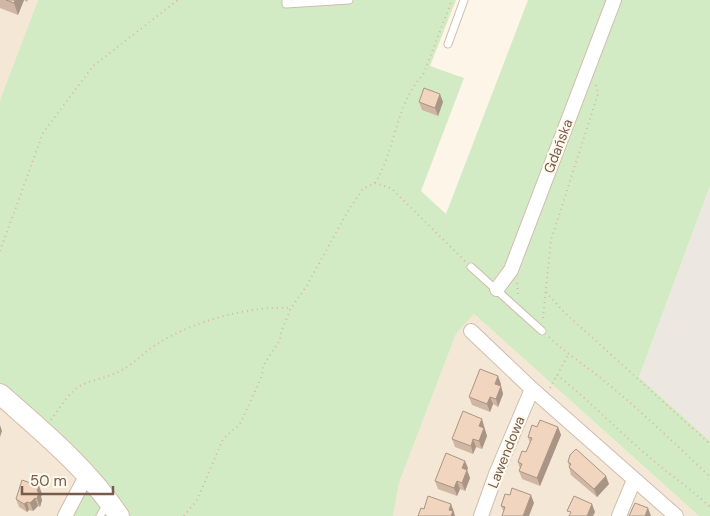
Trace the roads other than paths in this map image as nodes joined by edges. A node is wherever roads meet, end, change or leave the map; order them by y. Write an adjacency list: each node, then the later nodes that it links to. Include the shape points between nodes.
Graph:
1 (286, 0): 2 (lane, via 286,4)
2 (348, 0)
3 (464, 0): 5 (lane)
4 (614, 0): 7 (street, Gdańska, via 512,270)
5 (448, 44)
6 (471, 266): 7 (lane)
7 (497, 289): 9 (lane)
8 (471, 331): 10 (street)
9 (542, 332)
10 (532, 389): 13 (street); 16 (street, Lawendowa)
11 (0, 394): 12 (street)
12 (90, 477): 14 (street); 15 (street, via 83,482)
13 (634, 480): 17 (street); 18 (street)
14 (110, 512)
15 (66, 516)
16 (481, 516)
17 (619, 516)
18 (676, 516)

